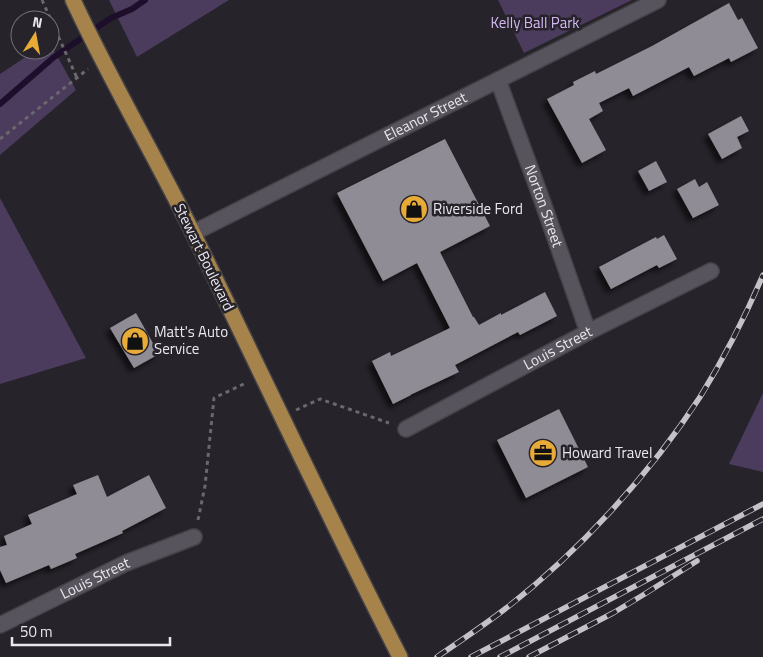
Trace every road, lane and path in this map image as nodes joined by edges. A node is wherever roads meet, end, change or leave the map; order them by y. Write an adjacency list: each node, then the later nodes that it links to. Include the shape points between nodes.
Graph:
1 (42, 0): 5 (path, via 77,78)
2 (658, 0): 4 (street, Eleanor Street)
3 (74, 2): 6 (main road, Stewart Boulevard)
4 (498, 80): 6 (street, Eleanor Street); 8 (street, Norton Street)
5 (0, 139)
6 (193, 233): 9 (main road, Stewart Boulevard)
7 (711, 271): 8 (street, Louis Street)
8 (588, 332): 11 (street, Louis Street)
9 (262, 375): 10 (main road, Stewart Boulevard); 12 (path, via 214,398 205,486)
10 (282, 416): 11 (path, via 320,399); 14 (main road, Stewart Boulevard)
11 (406, 429)
12 (194, 537): 13 (street, Louis Street, via 126,563)
13 (0, 626)
14 (400, 657)

